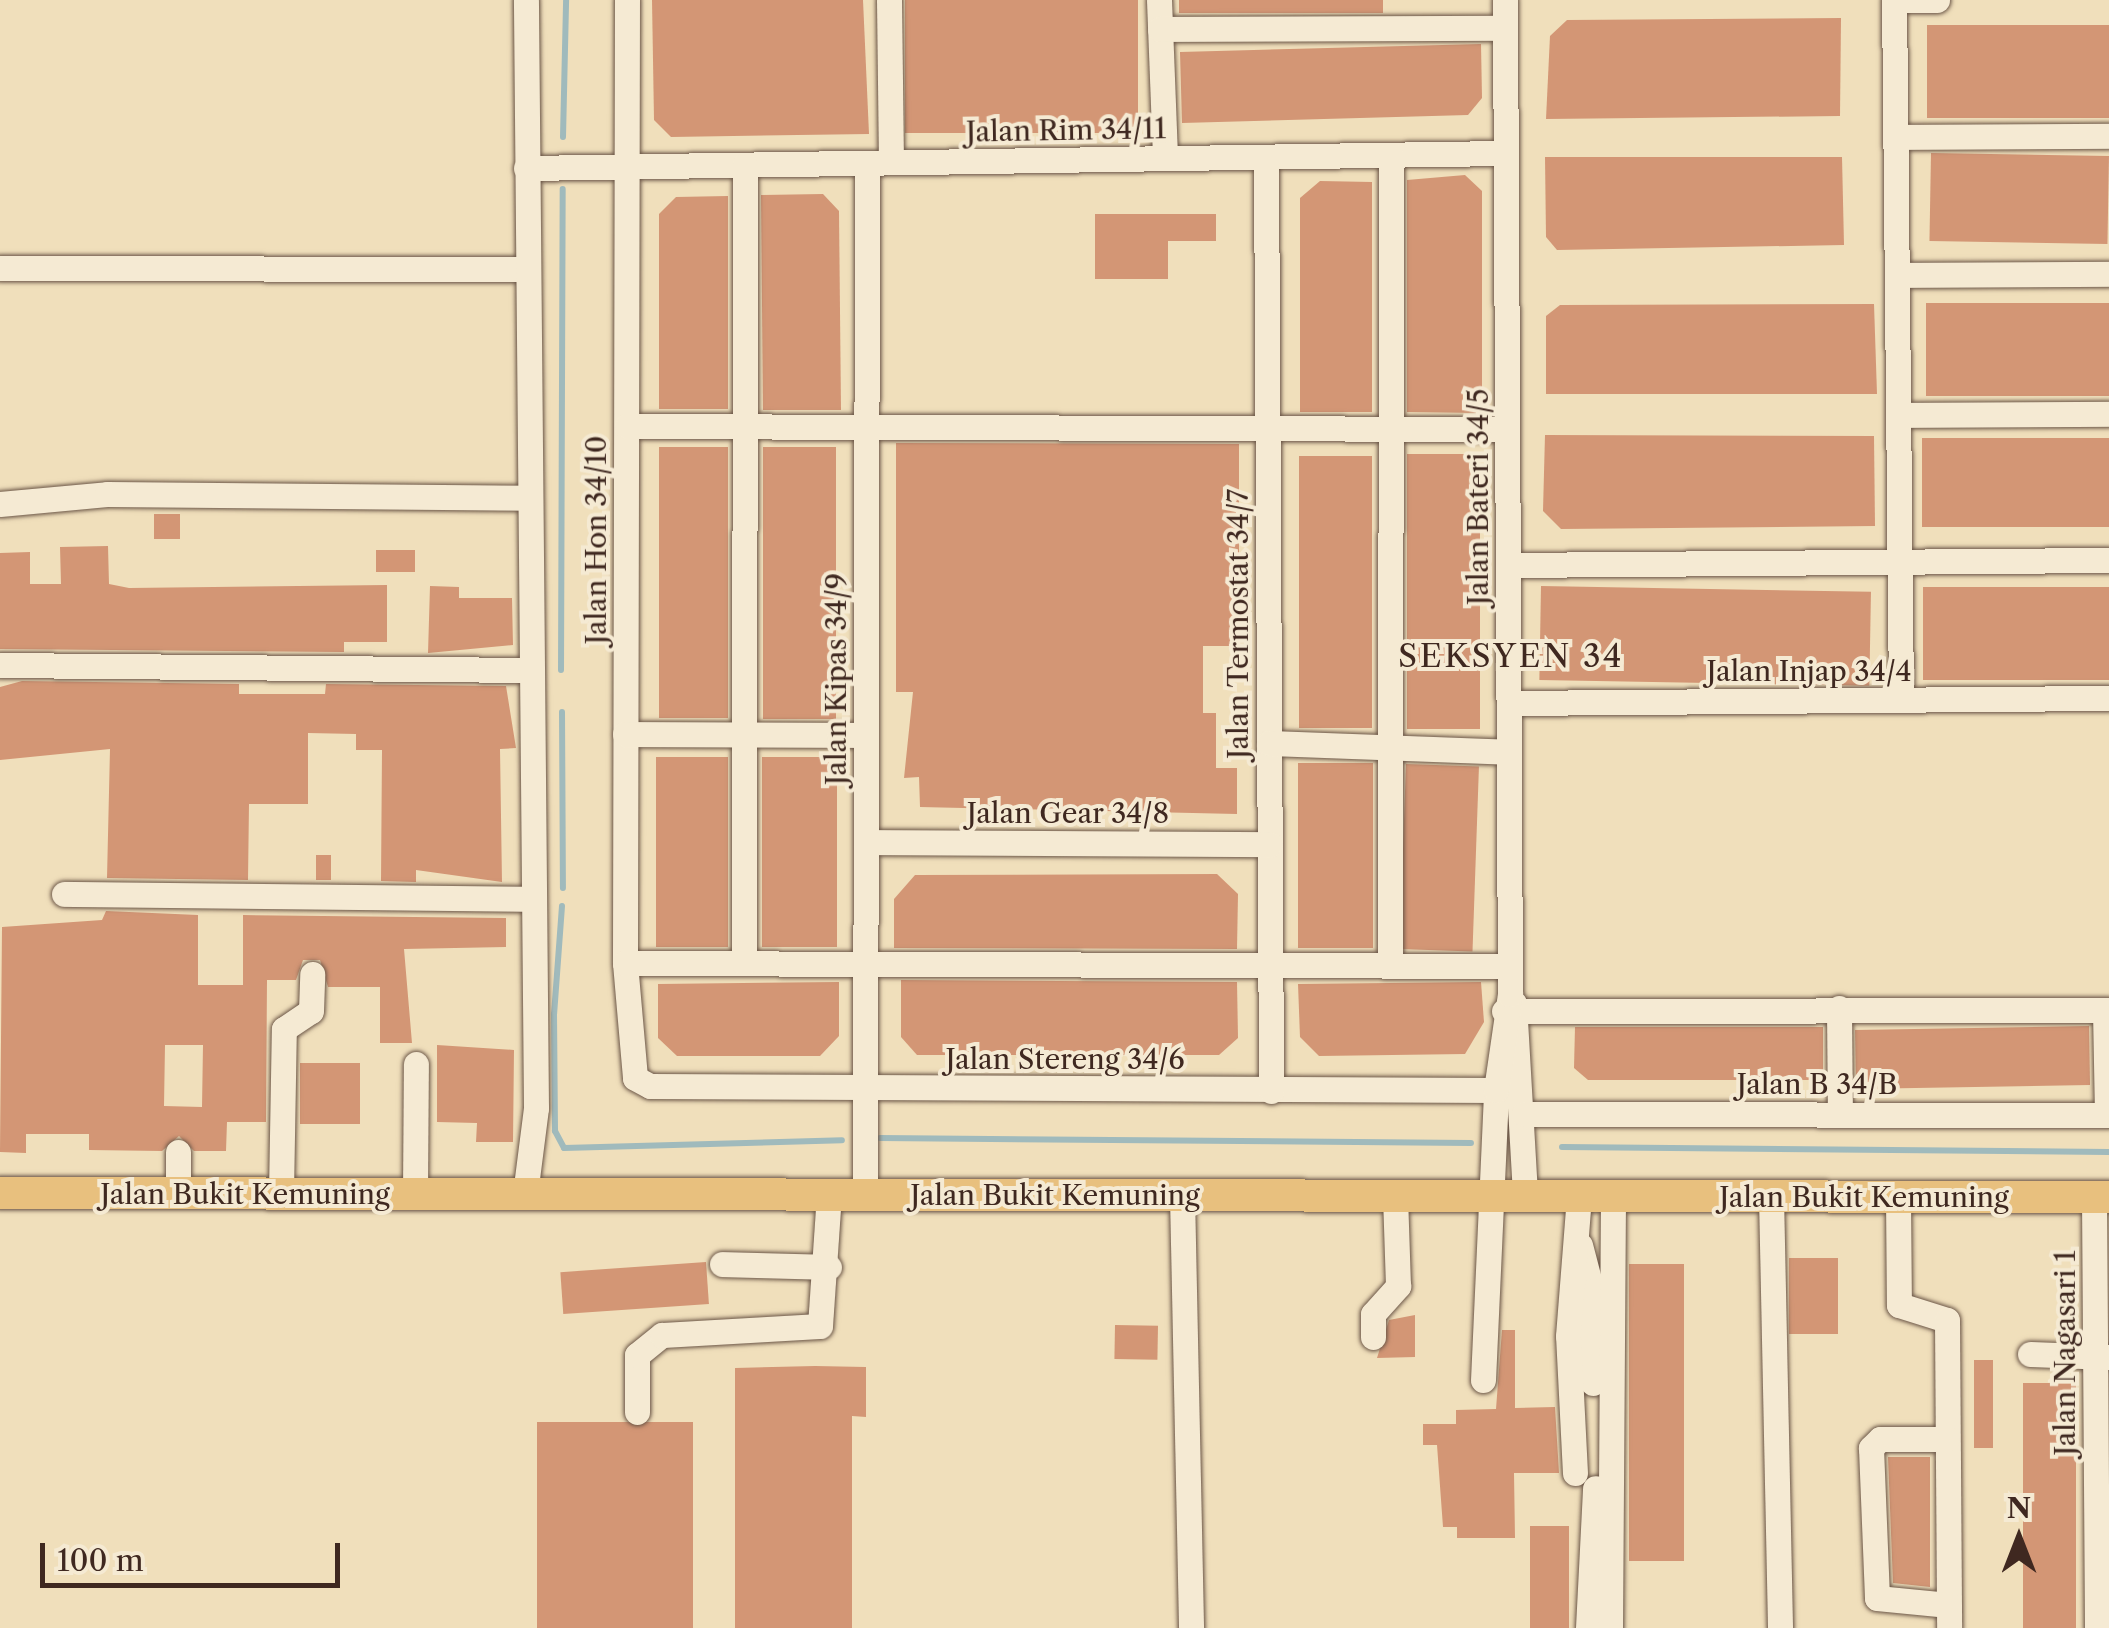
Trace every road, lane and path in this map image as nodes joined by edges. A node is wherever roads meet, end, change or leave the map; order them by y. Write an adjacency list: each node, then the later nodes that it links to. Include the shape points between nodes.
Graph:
1 (526, 0): 19 (street)
2 (627, 0): 18 (street, Jalan Hon 34/10)
3 (889, 0): 16 (street, Jalan Kipas 34/9)
4 (1159, 0): 9 (street)
5 (1505, 0): 8 (street, Jalan Bateri 34/5)
6 (1894, 0): 7 (street); 10 (street)
7 (1937, 0)
8 (1505, 28): 9 (street); 12 (street, Jalan Bateri 34/5)
9 (1160, 29): 15 (street)
10 (1895, 136): 11 (street); 23 (street)
11 (2109, 136)
12 (1506, 153): 13 (street, Jalan Rim 34/11); 31 (street, Jalan Bateri 34/5)
13 (1391, 155): 14 (street, Jalan Rim 34/11); 30 (street)
14 (1266, 157): 15 (street, Jalan Rim 34/11); 29 (street, Jalan Termostat 34/7)
15 (1165, 158): 16 (street, Jalan Rim 34/11)
16 (879, 162): 17 (street, Jalan Rim 34/11); 28 (street, Jalan Kipas 34/9)
17 (745, 165): 18 (street, Jalan Rim 34/11); 27 (street)
18 (627, 167): 19 (street, Jalan Rim 34/11); 26 (street, Jalan Hon 34/10)
19 (526, 168): 21 (street)
20 (0, 268): 21 (street)
21 (527, 269): 32 (street)
22 (2109, 274): 23 (street)
23 (1897, 275): 25 (street)
24 (2109, 414): 25 (street)
25 (1898, 415): 35 (street)
26 (627, 426): 27 (street); 42 (street, Jalan Hon 34/10)
27 (747, 426): 28 (street); 43 (street)
28 (867, 427): 29 (street); 44 (street, Jalan Kipas 34/9)
29 (1267, 428): 30 (street); 45 (street, Jalan Termostat 34/7)
30 (1389, 429): 31 (street); 46 (street)
31 (1508, 430): 36 (street, Jalan Bateri 34/5)
32 (530, 498): 33 (street, via 107,494); 38 (street)
33 (0, 504)
34 (2109, 560): 35 (street)
35 (1900, 562): 36 (street); 40 (street)
36 (1508, 565): 41 (street, Jalan Bateri 34/5)
37 (0, 665): 38 (street)
38 (532, 670): 51 (street)
39 (2109, 698): 40 (street, Jalan Injap 34/4)
40 (1901, 700): 41 (street, Jalan Injap 34/4)
41 (1509, 703): 47 (street, Jalan Bateri 34/5)
42 (626, 734): 43 (street); 52 (street, Jalan Hon 34/10)
43 (744, 735): 44 (street); 53 (street)
44 (866, 736): 48 (street, Jalan Kipas 34/9)
45 (1269, 743): 46 (street); 49 (street, Jalan Termostat 34/7)
46 (1390, 748): 47 (street); 56 (street)
47 (1509, 752): 57 (street, Jalan Bateri 34/5)
48 (866, 842): 49 (street, Jalan Gear 34/8); 54 (street, Jalan Kipas 34/9)
49 (1270, 844): 55 (street, Jalan Termostat 34/7)
50 (64, 894): 51 (street)
51 (534, 899): 75 (street, via 536,1108 525,1135)
52 (626, 963): 53 (street); 63 (street, Jalan Hon 34/10)
53 (744, 964): 54 (street)
54 (866, 964): 55 (street); 64 (street, Jalan Kipas 34/9)
55 (1270, 965): 56 (street); 65 (street, Jalan Termostat 34/7)
56 (1390, 966): 57 (street)
57 (1510, 966): 59 (street, Jalan Bateri 34/5)
58 (312, 974): 73 (street, via 312,1011 284,1029)
59 (1510, 1005): 60 (street); 66 (street); 67 (street)
60 (1839, 1008): 61 (street); 68 (street)
61 (2107, 1010): 69 (street)
62 (416, 1064): 74 (street)
63 (635, 1078): 64 (street, Jalan Stereng 34/6)
64 (865, 1088): 65 (street, Jalan Stereng 34/6); 77 (street, Jalan Kipas 34/9)
65 (1271, 1090): 66 (street, Jalan Stereng 34/6)
66 (1496, 1090): 80 (street)
67 (1524, 1114): 68 (street, Jalan B 34/B); 81 (street)
68 (1840, 1114): 69 (street, Jalan B 34/B)
69 (2108, 1115)
70 (178, 1152): 72 (street)
71 (0, 1193): 72 (main road, Jalan Bukit Kemuning)
72 (178, 1194): 73 (main road, Jalan Bukit Kemuning)
73 (281, 1194): 74 (main road, Jalan Bukit Kemuning)
74 (415, 1194): 75 (main road, Jalan Bukit Kemuning)
75 (525, 1194): 76 (main road, Jalan Bukit Kemuning)
76 (830, 1195): 77 (main road, Jalan Bukit Kemuning); 89 (street)
77 (865, 1195): 78 (main road, Jalan Bukit Kemuning)
78 (1182, 1196): 79 (main road, Jalan Bukit Kemuning); 100 (street)
79 (1395, 1196): 80 (main road, Jalan Bukit Kemuning); 90 (street, via 1398,1286 1373,1314)
80 (1490, 1196): 81 (main road, Jalan Bukit Kemuning); 93 (street)
81 (1525, 1196): 82 (main road, Jalan Bukit Kemuning)
82 (1579, 1196): 83 (main road, Jalan Bukit Kemuning); 87 (street)
83 (1613, 1196): 84 (main road, Jalan Bukit Kemuning); 102 (street)
84 (1771, 1196): 85 (main road, Jalan Bukit Kemuning); 103 (street)
85 (1898, 1197): 86 (main road, Jalan Bukit Kemuning); 95 (street, via 1899,1305 1947,1320)
86 (2101, 1197): 92 (street, Jalan Nagasari 1)
87 (1580, 1246): 96 (street, via 1568,1336); 101 (street, via 1592,1310)
88 (722, 1264): 89 (street)
89 (830, 1266): 94 (street, via 820,1326 662,1335 638,1355)
90 (1373, 1338)
91 (2030, 1354): 92 (street)
92 (2102, 1356): 97 (street, Jalan Nagasari 1)
93 (1484, 1380)
94 (637, 1412)
95 (1947, 1439): 99 (street); 99 (street, via 1880,1439 1871,1448 1877,1598)
96 (1575, 1473)
97 (2103, 1528): 98 (street, Jalan Nagasari 1)
98 (2103, 1600): 104 (street, Jalan Nagasari 1)
99 (1949, 1616)
100 (1191, 1628)
101 (1588, 1628)
102 (1610, 1628)
103 (1780, 1628)
104 (2097, 1628)

